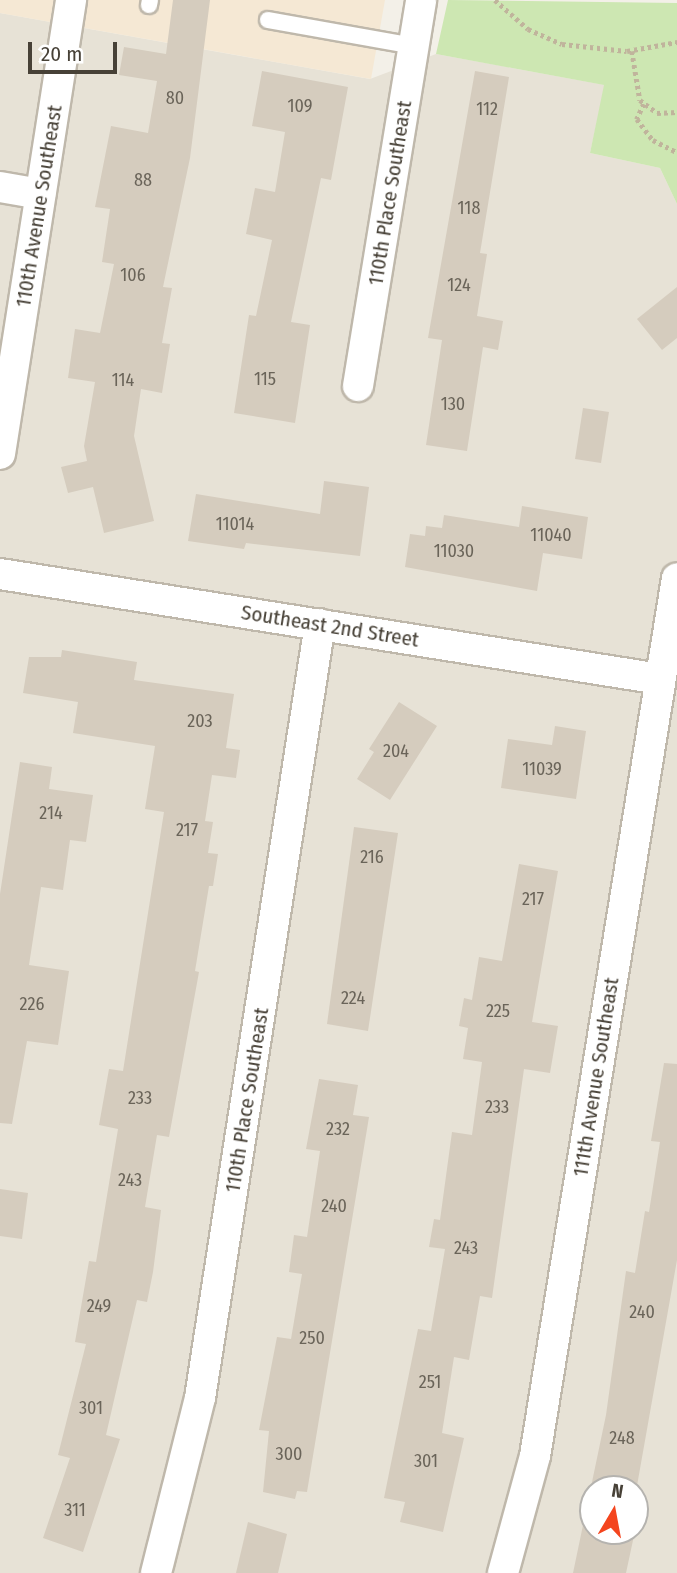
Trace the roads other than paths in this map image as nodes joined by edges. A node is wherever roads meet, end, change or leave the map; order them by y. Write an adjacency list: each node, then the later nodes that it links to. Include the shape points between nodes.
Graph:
1 (71, 0): 6 (street, 110th Avenue Southeast)
2 (421, 0): 4 (street, 110th Place Southeast)
3 (268, 20): 4 (lane)
4 (414, 46): 7 (street, 110th Place Southeast)
5 (0, 187): 6 (street)
6 (40, 194): 8 (street, 110th Avenue Southeast)
7 (358, 386)
8 (0, 454)
9 (0, 575): 11 (street, Southeast 2nd Street)
10 (677, 578): 12 (street, 111th Avenue Southeast)
11 (320, 624): 12 (street, Southeast 2nd Street); 13 (street, 110th Place Southeast, via 201,1398)
12 (660, 679): 14 (street, 111th Avenue Southeast, via 535,1456)
13 (156, 1573)
14 (503, 1573)

